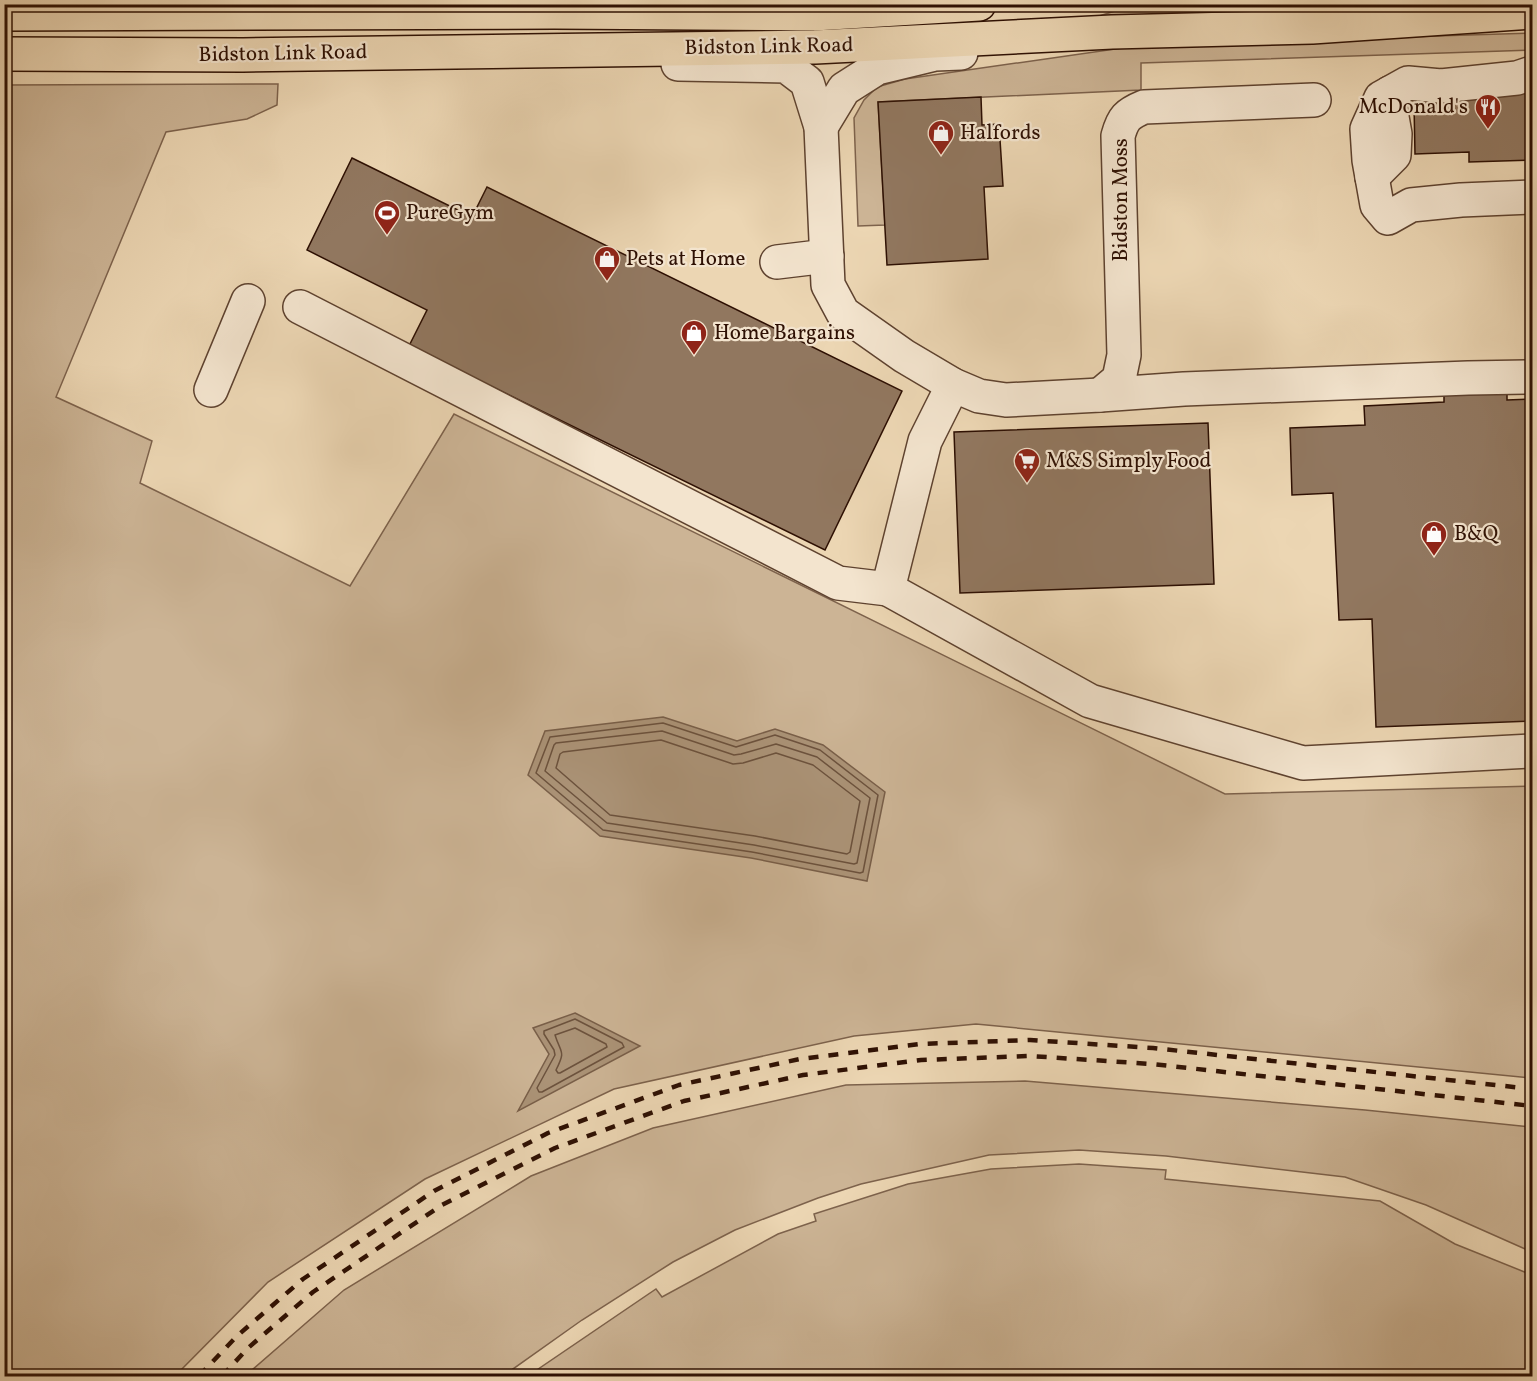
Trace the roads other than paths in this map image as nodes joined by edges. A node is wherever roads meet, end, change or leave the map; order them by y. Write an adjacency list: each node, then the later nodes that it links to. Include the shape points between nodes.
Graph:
1 (979, 4): 2 (main road, Bidston Link Road, via 814,14)
2 (555, 8): 4 (main road, Bidston Link Road)
3 (1533, 12): 5 (main road, Bidston Link Road, via 1312,27)
4 (4, 14)
5 (997, 38): 6 (main road, Bidston Link Road, via 815,47); 10 (street, via 970,52 935,54 877,68 844,89)
6 (623, 50): 7 (main road, Bidston Link Road); 10 (street, via 655,64 786,66 807,82)
7 (4, 54)
8 (1533, 73): 11 (street, via 1441,86 1408,83 1381,98 1367,129 1377,205 1388,218 1411,205)
9 (1314, 100): 19 (street, Bidston Moss, via 1144,107 1131,112 1121,123 1118,136 1124,355 1119,379)
10 (822, 127): 12 (street)
11 (1533, 197)
12 (827, 256): 13 (street); 17 (street, via 828,285 843,313)
13 (777, 262)
14 (248, 302): 18 (street)
15 (300, 307): 20 (street, via 838,583)
16 (1533, 377): 19 (street)
17 (952, 385): 19 (street, via 979,396 1006,400); 20 (street, via 925,441)
18 (211, 390)
19 (1100, 395)
20 (888, 589): 21 (street, via 1090,701 1303,763)
21 (1533, 751)

